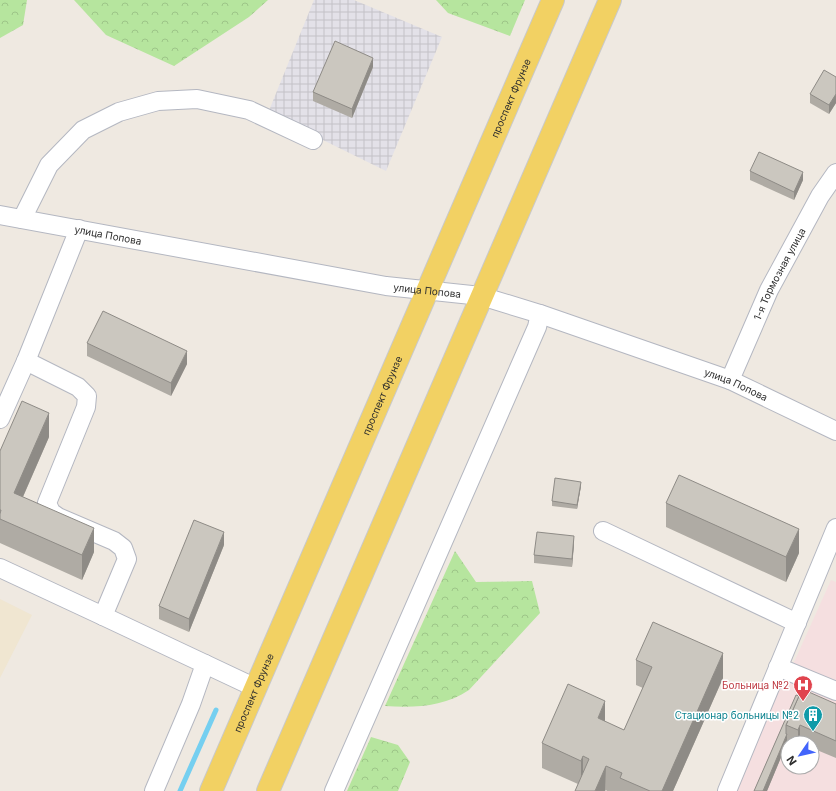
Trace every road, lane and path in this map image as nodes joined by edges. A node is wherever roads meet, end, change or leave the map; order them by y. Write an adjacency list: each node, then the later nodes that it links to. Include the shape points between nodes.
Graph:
1 (553, 0): 8 (main road, проспект Фрунзе)
2 (610, 0): 9 (main road)
3 (313, 140): 6 (street, via 249,110 197,99 158,101 119,112 83,130 49,165)
4 (836, 173): 12 (street, 1-я Тормозная улица, via 820,196 769,290)
5 (0, 215): 6 (street, улица Попова)
6 (22, 219): 7 (street, улица Попова)
7 (79, 229): 8 (street, улица Попова, via 386,286); 11 (street)
8 (427, 291): 9 (street, улица Попова); 22 (main road, проспект Фрунзе)
9 (481, 296): 10 (street, улица Попова); 26 (main road)
10 (540, 314): 12 (street, улица Попова); 27 (street, via 533,336)
11 (26, 361): 13 (street); 18 (street, via 78,387 87,396 86,407 48,503 51,512 58,517 114,541 123,548 127,559)
12 (730, 380): 14 (street, улица Попова)
13 (0, 419)
14 (836, 431)
15 (836, 528): 19 (street)
16 (603, 531): 19 (street)
17 (0, 568): 18 (street)
18 (103, 616): 20 (street)
19 (797, 623): 21 (street)
20 (205, 664): 22 (street); 24 (street)
21 (778, 667): 23 (street); 28 (street)
22 (256, 688): 25 (main road, проспект Фрунзе)
23 (836, 692)
24 (154, 791)
25 (211, 791)
26 (268, 791)
27 (334, 791)
28 (726, 791)

